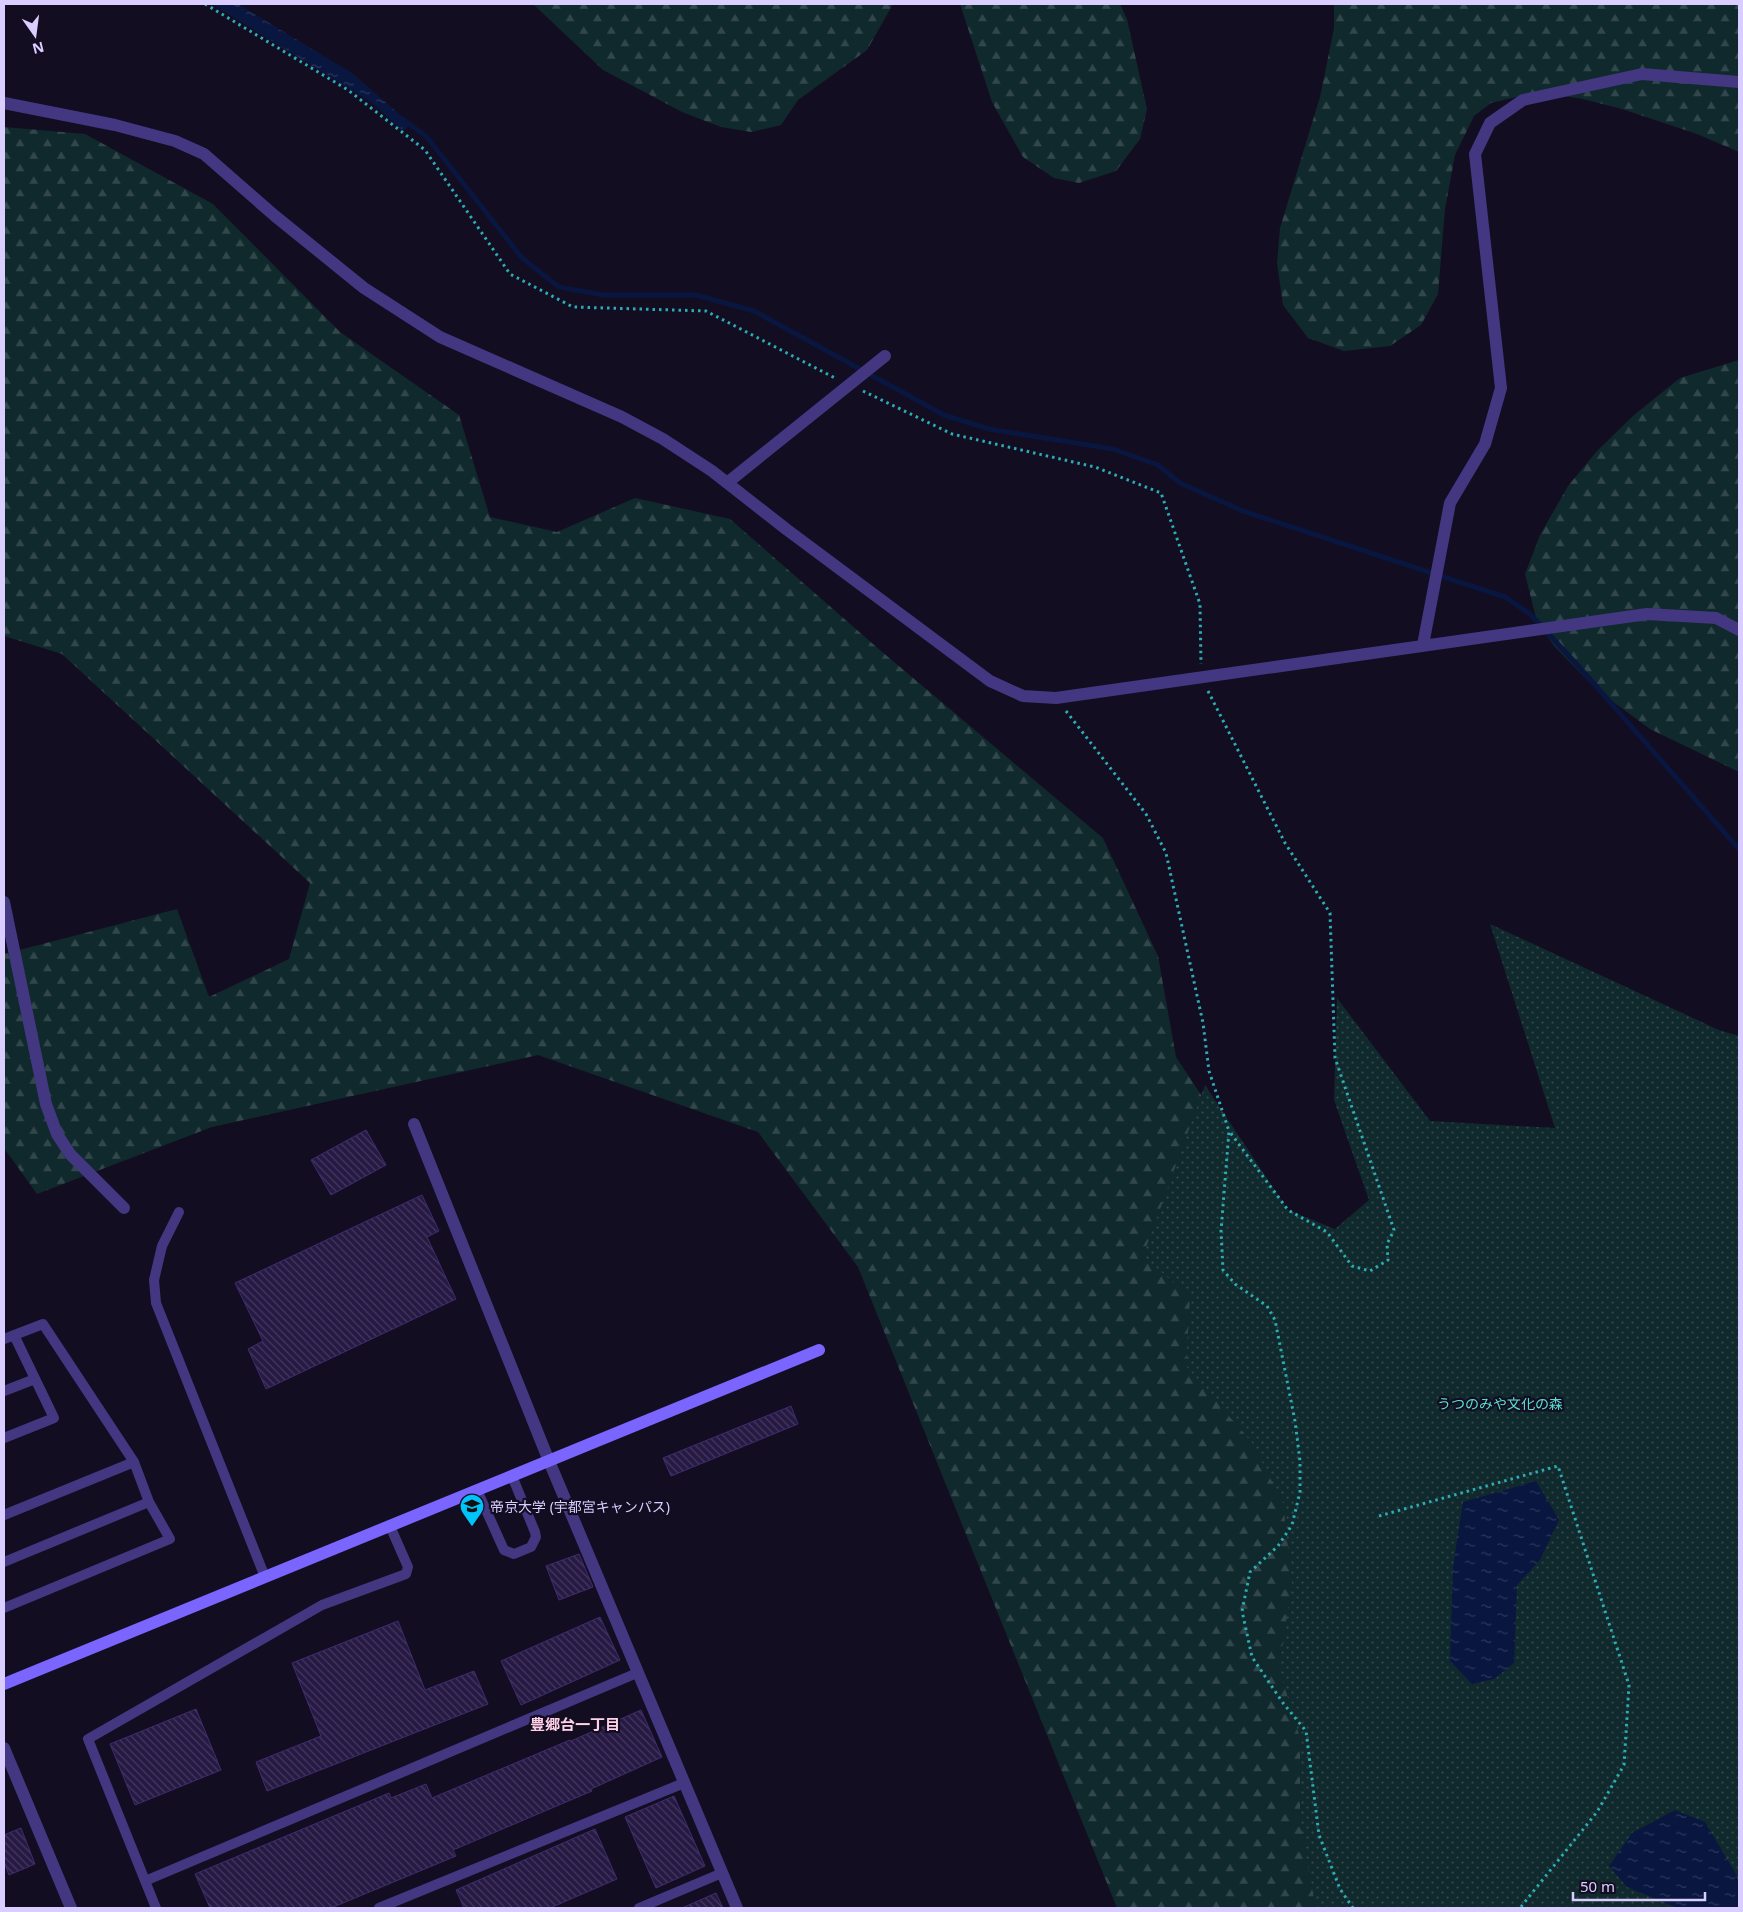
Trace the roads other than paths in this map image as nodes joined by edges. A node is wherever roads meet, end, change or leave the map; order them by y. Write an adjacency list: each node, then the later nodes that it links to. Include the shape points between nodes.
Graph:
1 (1739, 82): 6 (street, via 1642,74 1524,100 1490,123 1475,154 1501,388 1485,444 1450,503)
2 (4, 103): 4 (street, via 115,125 175,141 204,154 364,288 440,337 622,417 663,439)
3 (885, 356): 4 (street)
4 (727, 483): 6 (street, via 990,681 1023,696 1056,698)
5 (1739, 630): 6 (street, via 1716,618 1647,614)
6 (1423, 645)
7 (4, 902): 9 (street, via 46,1104 57,1134 70,1154)
8 (414, 1124): 16 (street)
9 (124, 1208)
10 (179, 1212): 24 (lane, via 162,1246 154,1280 156,1303)
11 (9, 1337): 13 (lane); 17 (lane, via 43,1324)
12 (819, 1350): 16 (street)
13 (35, 1379): 14 (lane); 15 (lane, via 54,1418)
14 (4, 1392)
15 (4, 1438)
16 (549, 1461): 18 (street); 26 (street)
17 (134, 1462): 20 (lane); 21 (lane)
18 (512, 1476): 19 (street); 19 (lane, via 536,1537 531,1547 514,1554 504,1550)
19 (477, 1490): 22 (street)
20 (149, 1502): 23 (lane); 25 (lane, via 170,1539)
21 (4, 1515)
22 (390, 1526): 24 (street); 31 (lane, via 408,1567 406,1574 322,1605 88,1740)
23 (4, 1562)
24 (265, 1577): 27 (street)
25 (4, 1608)
26 (637, 1673): 29 (street); 31 (lane)
27 (4, 1684)
28 (4, 1748): 32 (street)
29 (684, 1783): 30 (street); 34 (lane)
30 (722, 1874): 35 (lane); 36 (street)
31 (145, 1881): 33 (lane)
32 (71, 1908)
33 (156, 1908)
34 (378, 1908)
35 (639, 1908)
36 (736, 1908)

